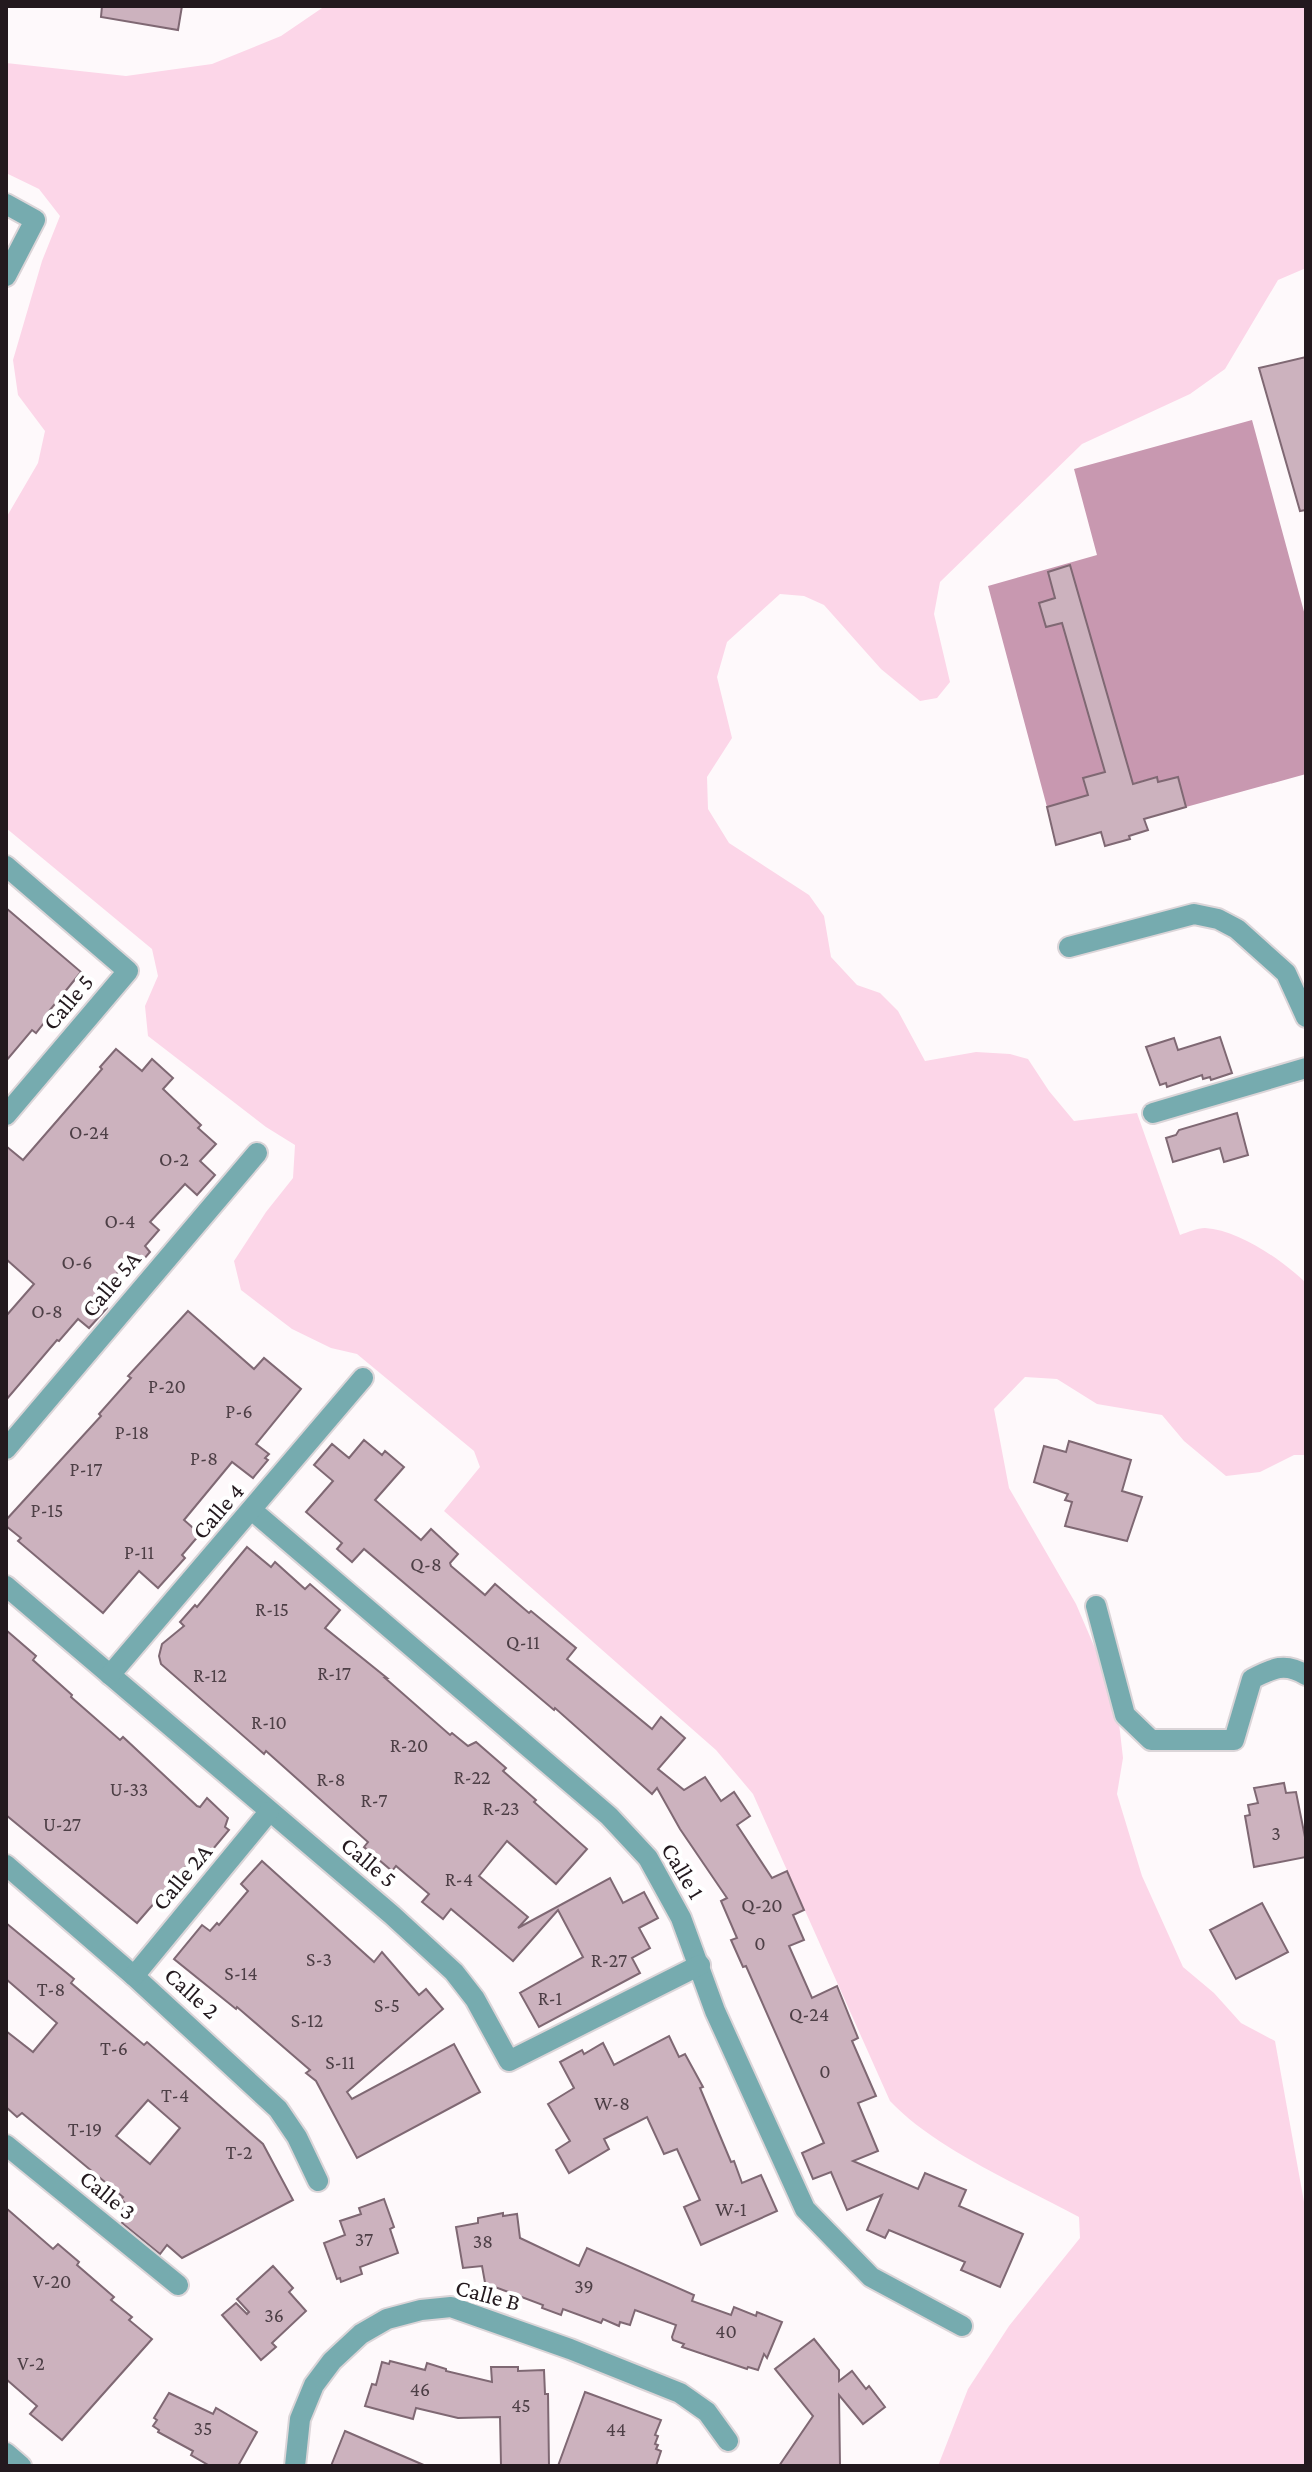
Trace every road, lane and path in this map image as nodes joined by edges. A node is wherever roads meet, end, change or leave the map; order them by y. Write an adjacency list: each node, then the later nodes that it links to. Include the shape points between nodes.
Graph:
1 (6, 204): 2 (street, via 35,220)
2 (6, 276)
3 (6, 866): 8 (street, Calle 5, via 128,971)
4 (1069, 947): 5 (street, via 1194,914 1218,919 1286,973)
5 (1306, 1017)
6 (1306, 1068): 7 (street)
7 (1153, 1113)
8 (6, 1115)
9 (257, 1153): 11 (street, Calle 5A)
10 (363, 1378): 12 (street, Calle 4)
11 (6, 1449)
12 (253, 1511): 15 (street, Calle 4); 19 (street, Calle 1, via 609,1816 648,1858)
13 (6, 1586): 15 (street, Calle 5)
14 (1096, 1606): 16 (street, via 1125,1715 1151,1740 1234,1740 1252,1679 1271,1669 1294,1667)
15 (110, 1675): 17 (street, Calle 5)
16 (1306, 1675)
17 (269, 1812): 19 (street, Calle 5, via 454,1972 509,2061); 20 (street, Calle 2A)
18 (6, 1865): 20 (street, Calle 2)
19 (700, 1965): 24 (street, Calle 1, via 715,2011 805,2209 871,2277)
20 (134, 1976): 22 (street, Calle 2, via 278,2109)
21 (6, 2145): 23 (street, Calle 3)
22 (318, 2181)
23 (178, 2285)
24 (962, 2326)
25 (728, 2441): 28 (street, Calle B, via 707,2412 680,2393 451,2307 387,2319 332,2361 314,2385 300,2419)
26 (6, 2453): 27 (street)
27 (21, 2466)
28 (295, 2466)

